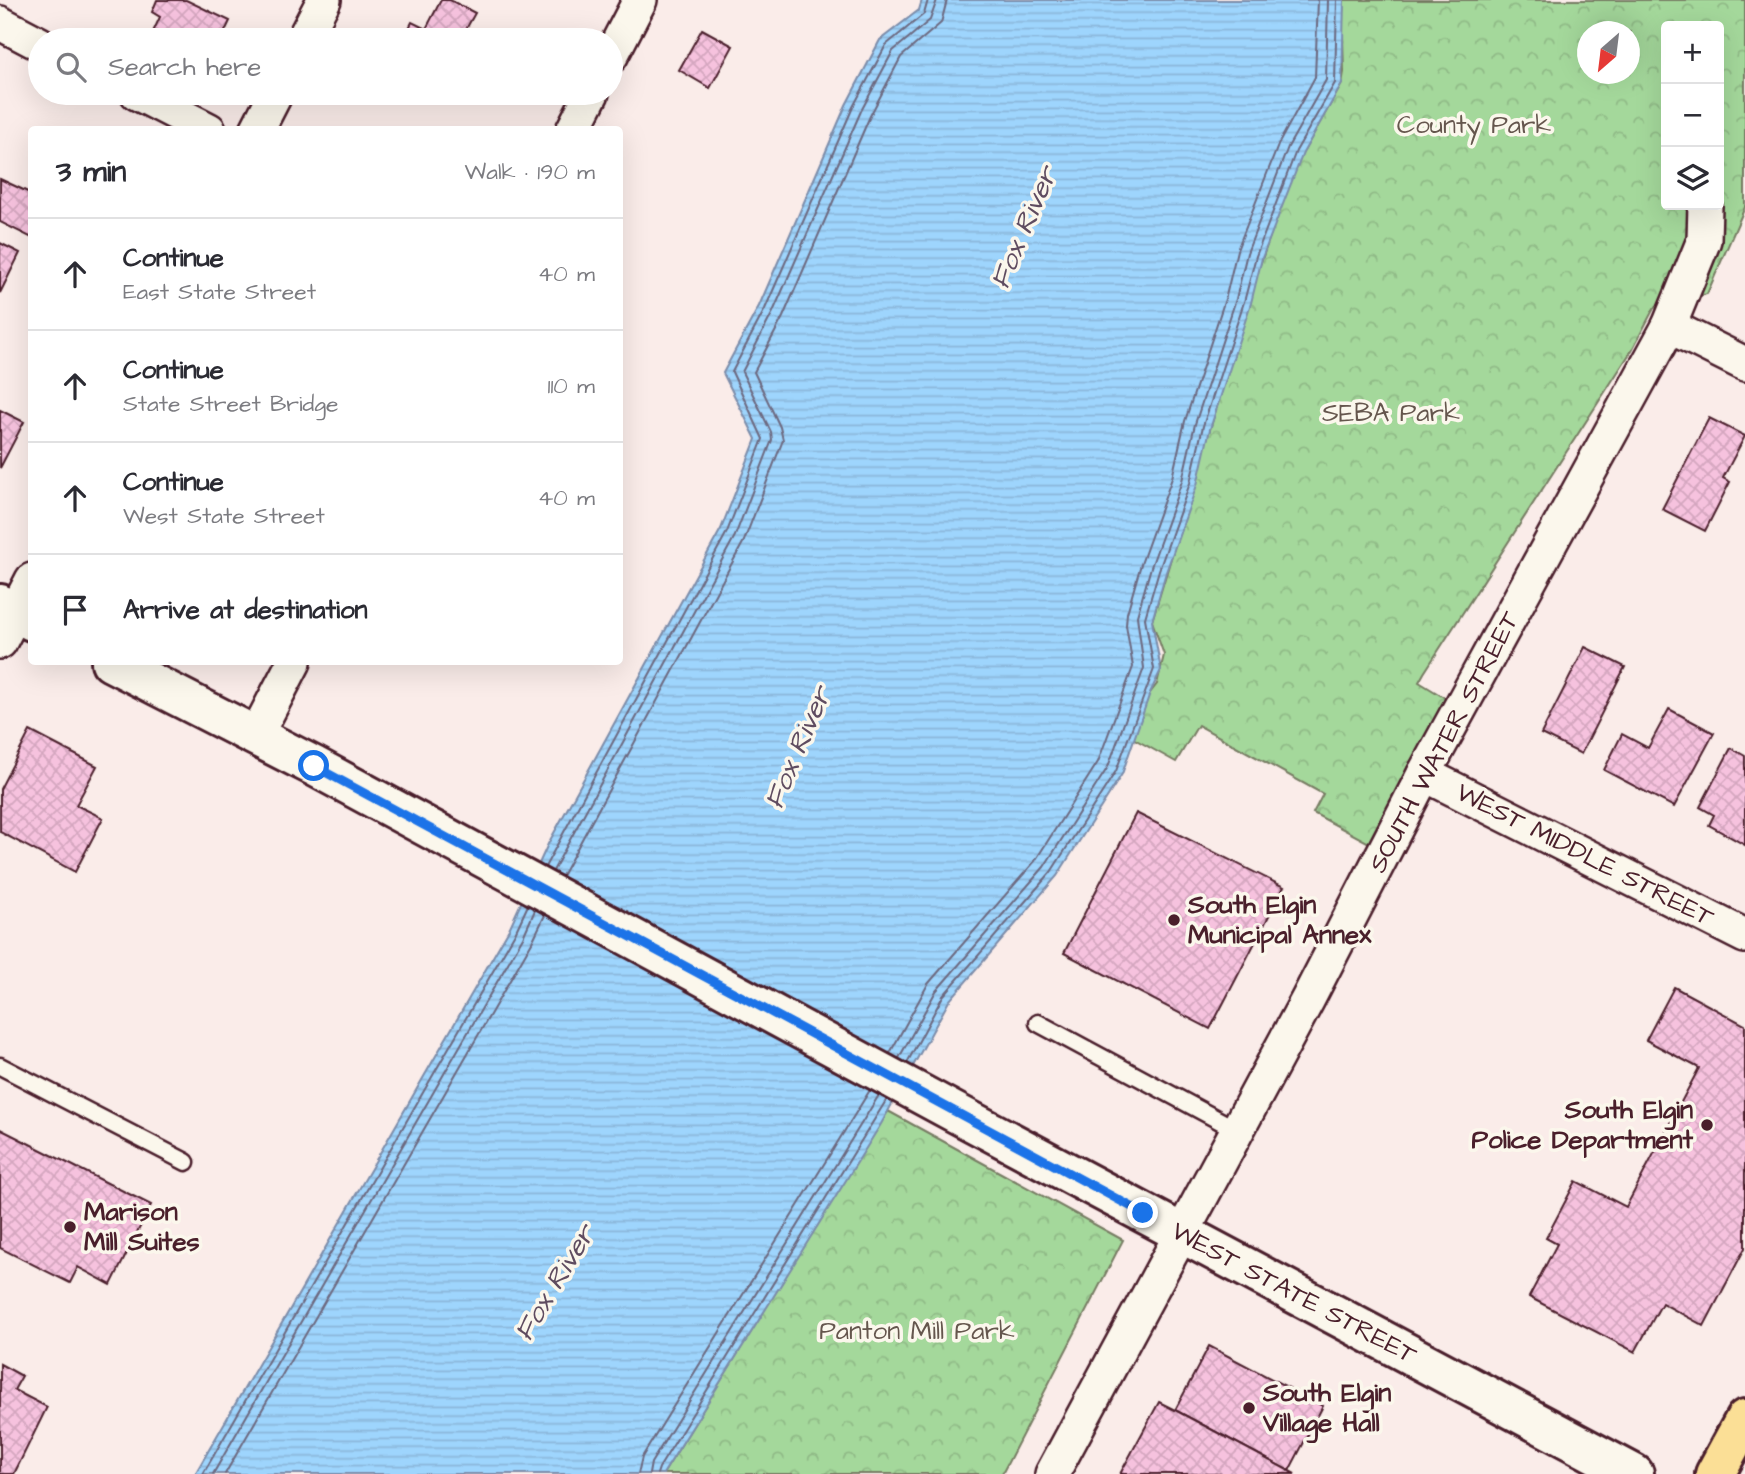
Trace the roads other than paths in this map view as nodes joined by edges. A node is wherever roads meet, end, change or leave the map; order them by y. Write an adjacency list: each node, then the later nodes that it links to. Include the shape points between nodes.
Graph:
1 (324, 0): 4 (street)
2 (640, 0): 5 (street)
3 (0, 23): 6 (street)
4 (309, 28)
5 (623, 33)
6 (28, 38)
7 (160, 105): 10 (street)
8 (270, 105): 11 (street)
9 (586, 105): 12 (street)
10 (201, 126)
11 (259, 126)
12 (574, 126)
13 (1705, 210): 14 (street, SOUTH WATER STREET, via 1704,240)
14 (1669, 326): 15 (street); 19 (street, SOUTH WATER STREET)
15 (1745, 364)
16 (117, 665): 18 (main road, WEST STATE STREET)
17 (292, 665): 18 (street)
18 (256, 735): 25 (main road, WEST STATE STREET)
19 (1424, 774): 20 (street, WEST MIDDLE STREET); 23 (street, SOUTH WATER STREET)
20 (1745, 936)
21 (1038, 1023): 23 (lane)
22 (0, 1066): 24 (lane)
23 (1237, 1130): 25 (street, SOUTH WATER STREET)
24 (186, 1162)
25 (1181, 1233): 27 (street, SOUTH WATER STREET); 28 (main road, WEST STATE STREET)
26 (1745, 1419): 29 (main road)
27 (1052, 1474)
28 (1633, 1474)
29 (1715, 1474)

